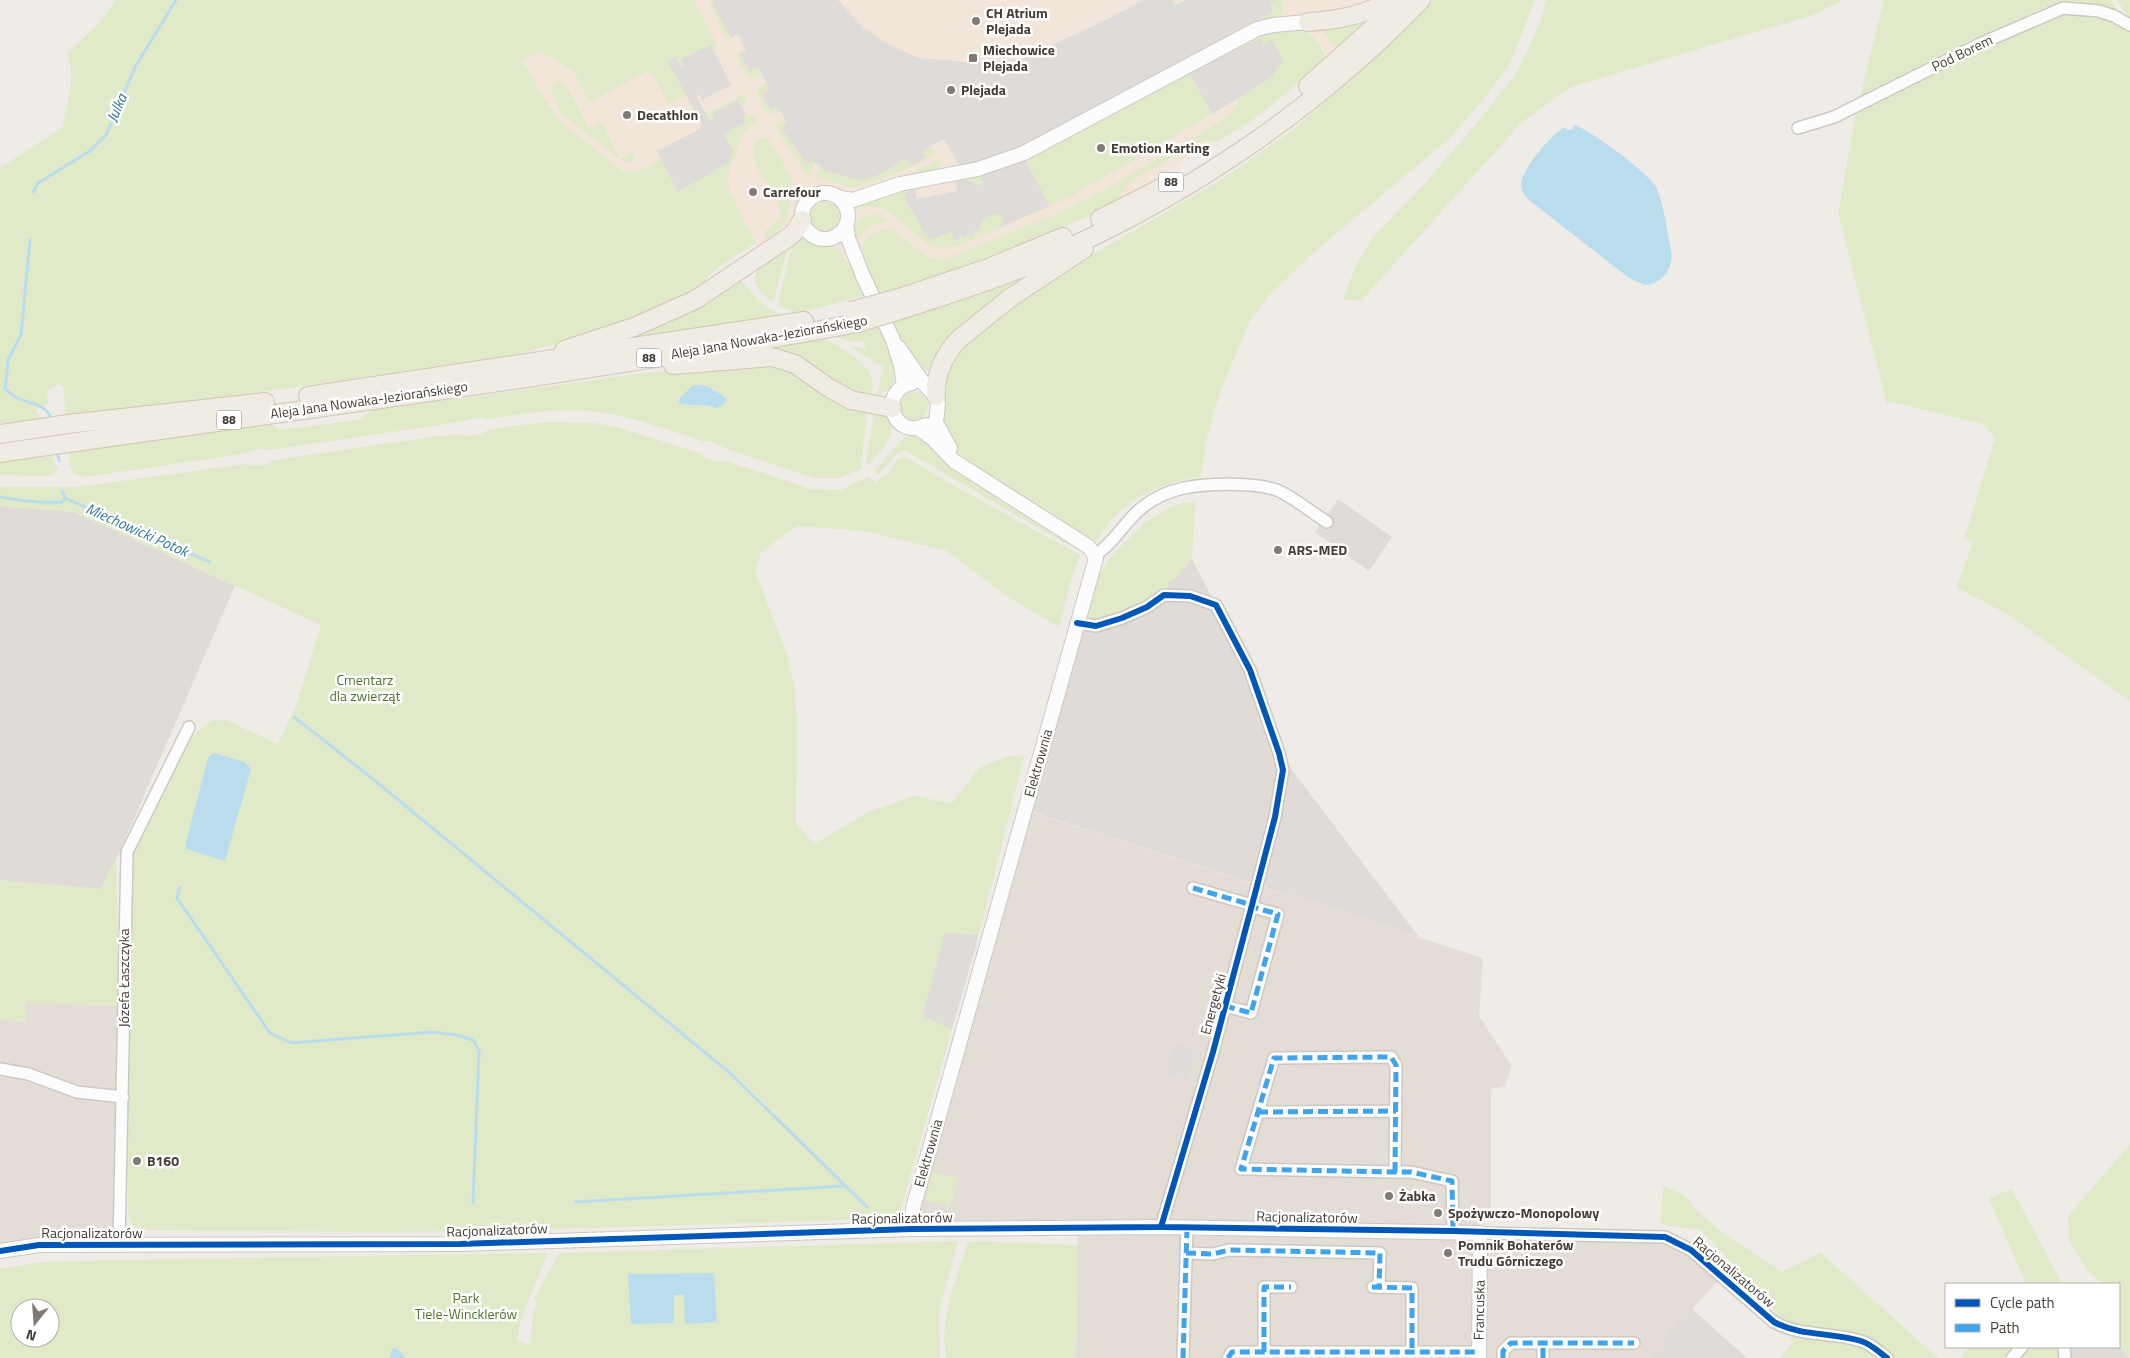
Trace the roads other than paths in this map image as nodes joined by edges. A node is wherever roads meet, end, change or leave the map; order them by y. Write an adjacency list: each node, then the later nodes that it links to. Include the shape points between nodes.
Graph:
1 (1392, 0): 4 (main road, via 1346,19)
2 (1404, 0): 13 (main road, Aleja Jana Nowaka-Jeziorańskiego / 88, via 1262,125 1198,168 1048,244)
3 (1421, 0): 7 (main road, Aleja Jana Nowaka-Jeziorańskiego / 88, via 1341,74 1269,132)
4 (1308, 22): 8 (street, via 1257,29 1024,153 978,169 900,184 853,200)
5 (2130, 25): 6 (street, Pod Borem, via 2100,11 2063,8 1982,43 1834,117)
6 (1798, 128)
7 (1206, 174): 13 (main road, Aleja Jana Nowaka-Jeziorańskiego / 88, via 1144,211 1039,261); 17 (main road, via 1150,213 1080,252 970,329 945,359)
8 (840, 198): 9 (street, via 825,192 814,195 803,207); 10 (street, via 847,207)
9 (802, 220): 11 (street, via 807,231 816,238); 15 (main road, via 786,239 694,300)
10 (846, 226): 11 (street); 12 (street)
11 (833, 238): 12 (street)
12 (863, 276): 14 (street)
13 (901, 304): 15 (main road, Aleja Jana Nowaka-Jeziorańskiego / 88, bridge, via 855,317 772,333)
14 (893, 340): 16 (street); 17 (street)
15 (517, 372): 18 (main road, via 772,357 795,364 851,400); 20 (main road, Aleja Jana Nowaka-Jeziorańskiego / 88); 21 (main road, Aleja Jana Nowaka-Jeziorańskiego / 88)
16 (904, 385): 17 (street, via 914,382); 18 (street, via 896,392)
17 (932, 396): 19 (street, via 931,421); 22 (street, via 941,435)
18 (892, 408): 19 (street, via 904,426)
19 (918, 428): 22 (street)
20 (0, 434)
21 (0, 453)
22 (966, 468): 24 (street, via 1070,534)
23 (1326, 522): 24 (street, via 1279,491 1259,486 1185,488 1143,506)
24 (1095, 555): 25 (street, Elektrownia)
25 (1077, 624): 28 (street, Energetyki, via 1096,626 1122,618 1164,595 1190,596 1216,605 1250,670 1283,770); 37 (street, Elektrownia, via 916,1199)
26 (189, 727): 31 (street, Józefa Łaszczyka, via 127,852)
27 (1193, 888): 28 (street)
28 (1252, 906): 29 (street, Energetyki); 29 (street, via 1278,914 1251,1013)
29 (1225, 1006): 35 (street, Energetyki)
30 (0, 1070): 31 (street, via 28,1074 77,1092)
31 (123, 1097): 40 (street, Józefa Łaszczyka)
32 (1396, 1111): 33 (street); 33 (street, via 1396,1065 1391,1057 1274,1058); 34 (street)
33 (1258, 1112): 34 (street, via 1241,1168)
34 (1395, 1172): 38 (street, via 1452,1181)
35 (1161, 1228): 36 (street, Racjonalizatorów); 37 (street, Racjonalizatorów)
36 (1187, 1228): 38 (street, Racjonalizatorów); 42 (street)
37 (912, 1229): 40 (street, Racjonalizatorów, via 460,1244)
38 (1453, 1231): 39 (street, Racjonalizatorów)
39 (1480, 1233): 50 (street, Francuska); 55 (street, Racjonalizatorów, via 1665,1237 1691,1250 1774,1322 1803,1333 1862,1341)
40 (119, 1245): 41 (street, Racjonalizatorów, via 39,1245)
41 (0, 1251)
42 (1186, 1253): 48 (street, via 1213,1254 1229,1250 1380,1252 1375,1287 1412,1288); 51 (street)
43 (1291, 1287): 47 (street, via 1264,1287)
44 (1543, 1343): 45 (street); 53 (street, via 1511,1343 1503,1351); 54 (street)
45 (1634, 1343)
46 (2021, 1348): 56 (street)
47 (1264, 1352): 49 (street); 52 (street, via 1232,1352)
48 (1412, 1352): 49 (street); 50 (street)
49 (1362, 1355)
50 (1479, 1355)
51 (1184, 1358)
52 (1228, 1358)
53 (1503, 1358)
54 (1543, 1358)
55 (1887, 1358)
56 (2012, 1358)

